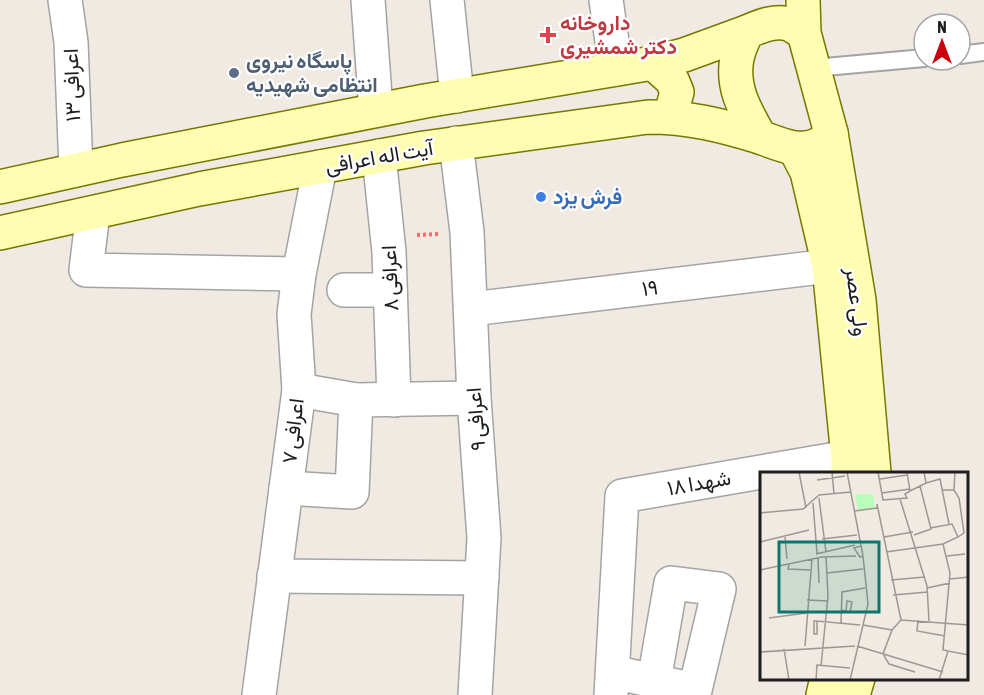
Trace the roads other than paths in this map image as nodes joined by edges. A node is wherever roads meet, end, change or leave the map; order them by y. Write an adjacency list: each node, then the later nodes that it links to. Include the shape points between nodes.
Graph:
1 (65, 0): 21 (street, اعرافی ۱۳, via 71,42)
2 (368, 0): 13 (street)
3 (447, 0): 12 (street)
4 (606, 0): 11 (street)
5 (803, 0): 7 (main road, ولی عصر)
6 (757, 19): 7 (main road, via 789,24); 9 (main road, via 684,55); 16 (main road, via 737,58 735,81)
7 (804, 33): 10 (main road, ولی عصر)
8 (912, 59): 10 (lane)
9 (653, 63): 11 (main road); 14 (main road, via 672,80 677,92)
10 (814, 68): 15 (main road, ولی عصر)
11 (616, 69): 12 (main road)
12 (457, 96): 13 (main road)
13 (376, 110): 21 (main road)
14 (670, 117): 16 (main road, آیت اله اعرافی); 17 (main road, آیت اله اعرافی)
15 (831, 133): 18 (main road, via 822,143); 34 (main road, ولی عصر, via 859,300)
16 (760, 137): 18 (main road, آیت اله اعرافی)
17 (456, 143): 19 (main road, آیت اله اعرافی); 29 (street, اعرافی ۹)
18 (795, 149): 25 (main road, ولی عصر, via 807,172)
19 (379, 156): 20 (main road, آیت اله اعرافی); 28 (street, اعرافی ۸)
20 (320, 167): 23 (main road, آیت اله اعرافی); 26 (street, اعرافی ۷)
21 (76, 170): 22 (main road)
22 (0, 187)
23 (93, 213): 24 (main road, آیت اله اعرافی); 26 (street, via 86,270)
24 (0, 233)
25 (829, 266): 29 (street, ۱۹); 34 (main road, ولی عصر)
26 (299, 274): 30 (street, اعرافی ۷, via 294,314)
27 (345, 290): 28 (street)
28 (390, 290): 33 (street, اعرافی ۸)
29 (471, 309): 31 (street, اعرافی ۹)
30 (298, 390): 32 (street); 37 (street, اعرافی ۷)
31 (474, 398): 33 (street); 39 (street, اعرافی ۹, via 484,537)
32 (356, 400): 33 (street); 37 (street, via 352,492)
33 (394, 400)
34 (857, 468): 35 (street, شهدا ۱۸)
35 (823, 472)
36 (760, 480): 43 (street, شهدا ۱۸, via 622,496)
37 (286, 488): 38 (street, اعرافی ۷)
38 (274, 576): 39 (street); 44 (street, اعرافی ۷)
39 (482, 578): 45 (street, اعرافی ۹)
40 (827, 680): 46 (main road)
41 (858, 680): 47 (main road)
42 (654, 681): 43 (street)
43 (612, 684)
44 (259, 695)
45 (476, 695)
46 (823, 695)
47 (854, 695)

